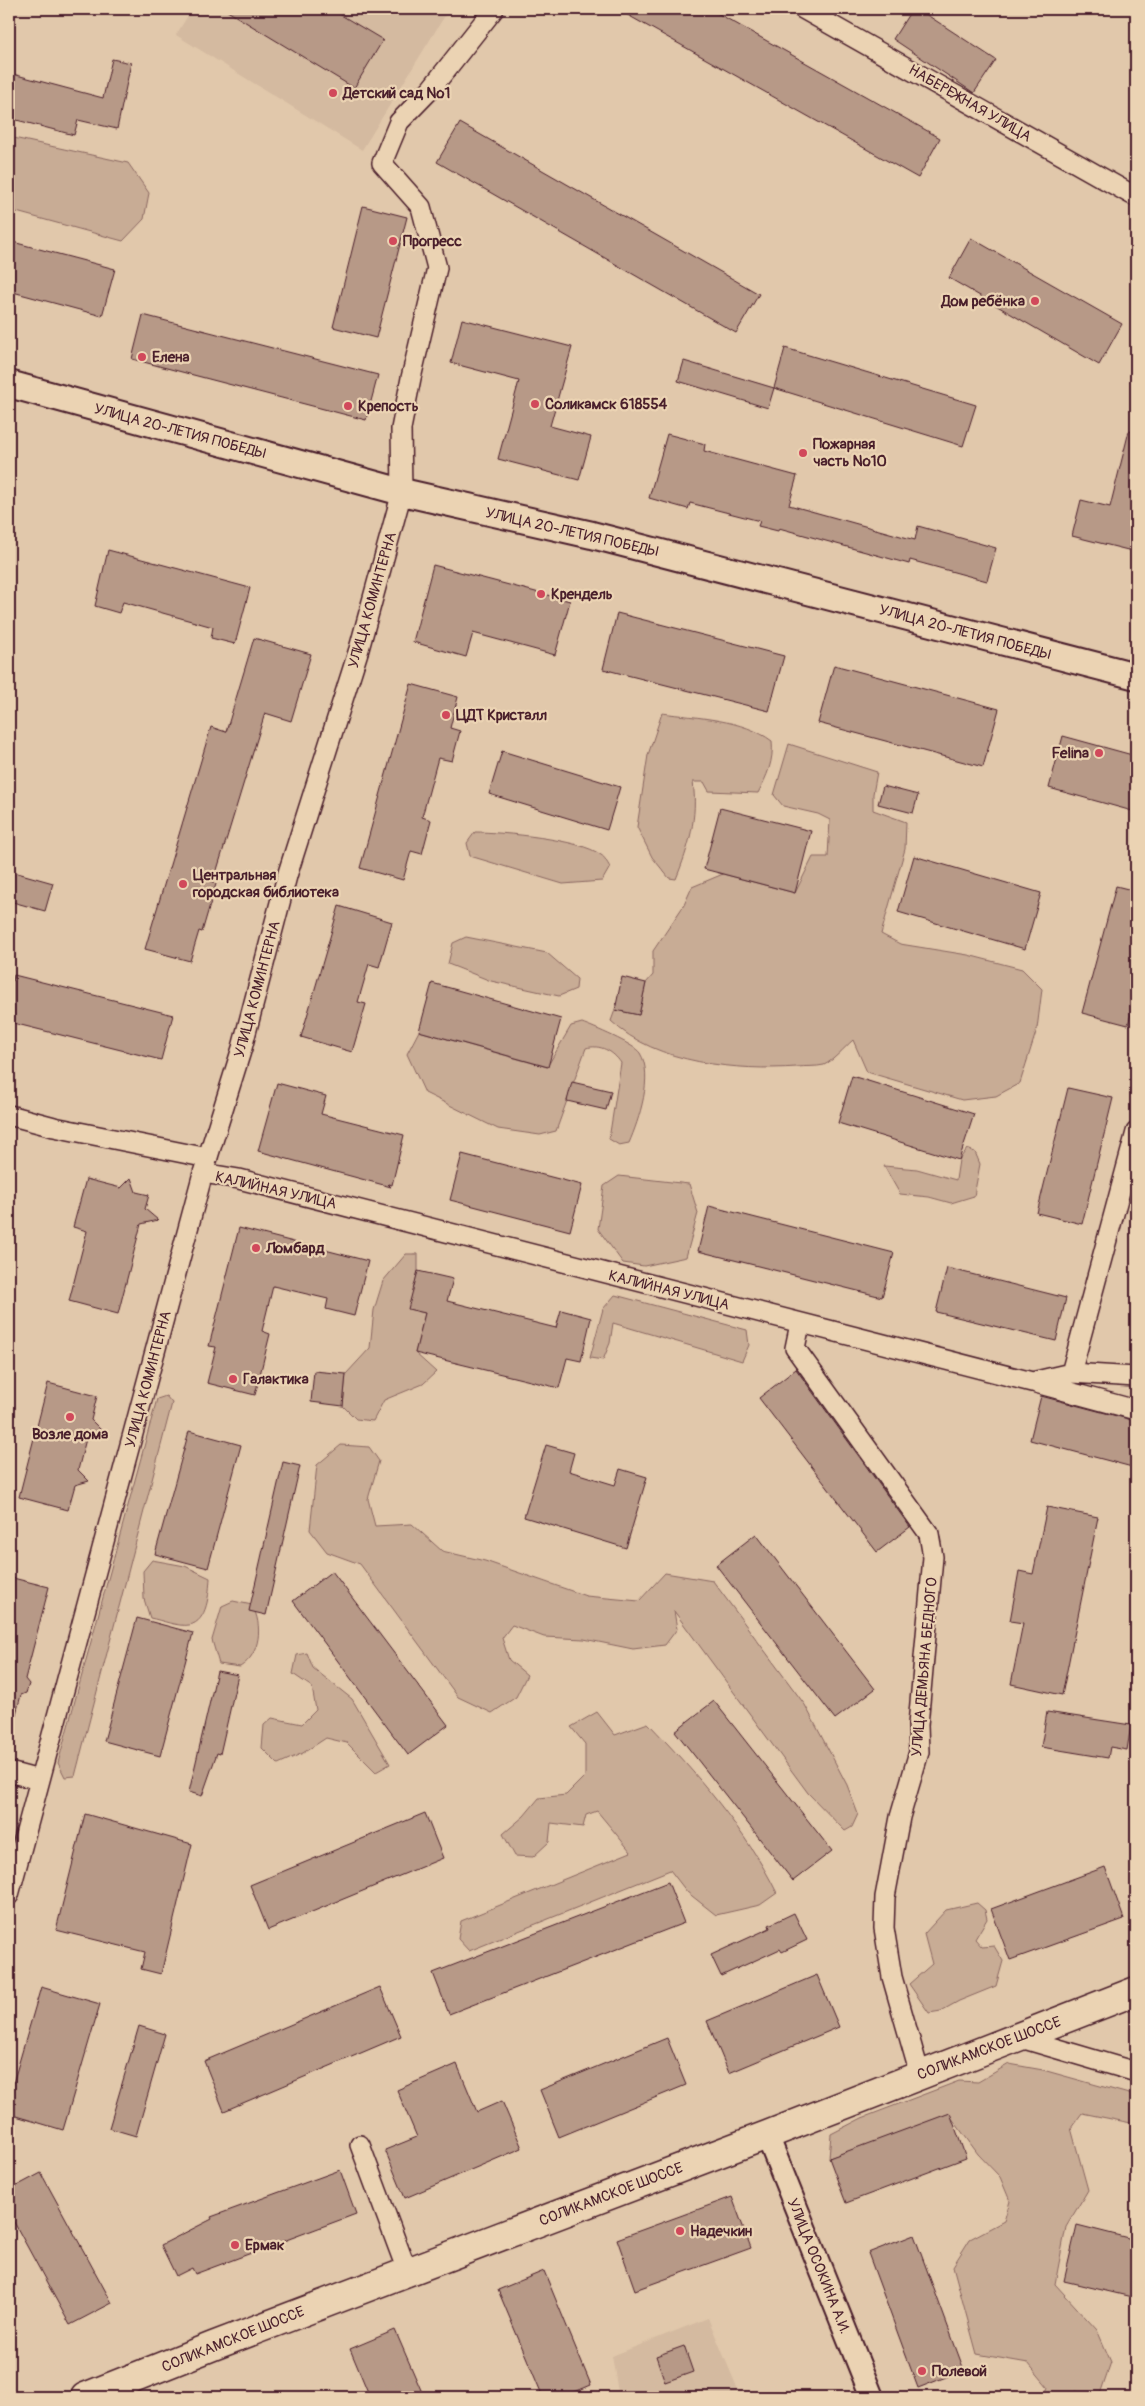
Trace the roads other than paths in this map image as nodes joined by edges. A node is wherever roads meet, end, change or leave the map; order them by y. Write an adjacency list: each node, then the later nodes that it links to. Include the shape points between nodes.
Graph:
1 (494, 9): 5 (street, УЛИЦА КОМИНТЕРНА, via 430,90 399,122 382,163 421,207 437,268 401,429)
2 (803, 9): 3 (street, НАБЕРЕЖНАЯ УЛИЦА)
3 (1136, 198)
4 (9, 384): 5 (main road, УЛИЦА 20-ЛЕТИЯ ПОБЕДЫ)
5 (402, 492): 6 (main road, УЛИЦА 20-ЛЕТИЯ ПОБЕДЫ, via 592,535); 9 (street, УЛИЦА КОМИНТЕРНА, via 359,649 287,876 242,1048)
6 (1136, 676)
7 (9, 1115): 9 (street, КАЛИЙНАЯ УЛИЦА)
8 (1136, 1132): 11 (street)
9 (205, 1166): 10 (street, КАЛИЙНАЯ УЛИЦА, via 239,1179); 16 (street, УЛИЦА КОМИНТЕРНА)
10 (800, 1324): 13 (street, КАЛИЙНАЯ УЛИЦА); 21 (street, УЛИЦА ДЕМЬЯНА БЕДНОГО, via 795,1348 930,1534 933,1557 918,1725 919,1752 900,1817 884,1928 892,1977)
11 (1071, 1373): 12 (street, КАЛИЙНАЯ УЛИЦА); 13 (street, КАЛИЙНАЯ УЛИЦА)
12 (1136, 1376)
13 (1032, 1382): 14 (street)
14 (1136, 1410)
15 (9, 1772): 16 (street)
16 (39, 1780): 17 (street, УЛИЦА КОМИНТЕРНА)
17 (9, 1895)
18 (1136, 1991): 19 (highway, СОЛИКАМСКОЕ ШОССЕ)
19 (1017, 2037): 20 (street); 21 (highway, СОЛИКАМСКОЕ ШОССЕ)
20 (1136, 2072)
21 (920, 2075): 22 (highway, СОЛИКАМСКОЕ ШОССЕ)
22 (766, 2135): 24 (highway, СОЛИКАМСКОЕ ШОССЕ); 26 (street, УЛИЦА ОСОКИНА А.И.)
23 (360, 2145): 24 (street)
24 (408, 2271): 25 (highway, СОЛИКАМСКОЕ ШОССЕ)
25 (86, 2397)
26 (872, 2397)

